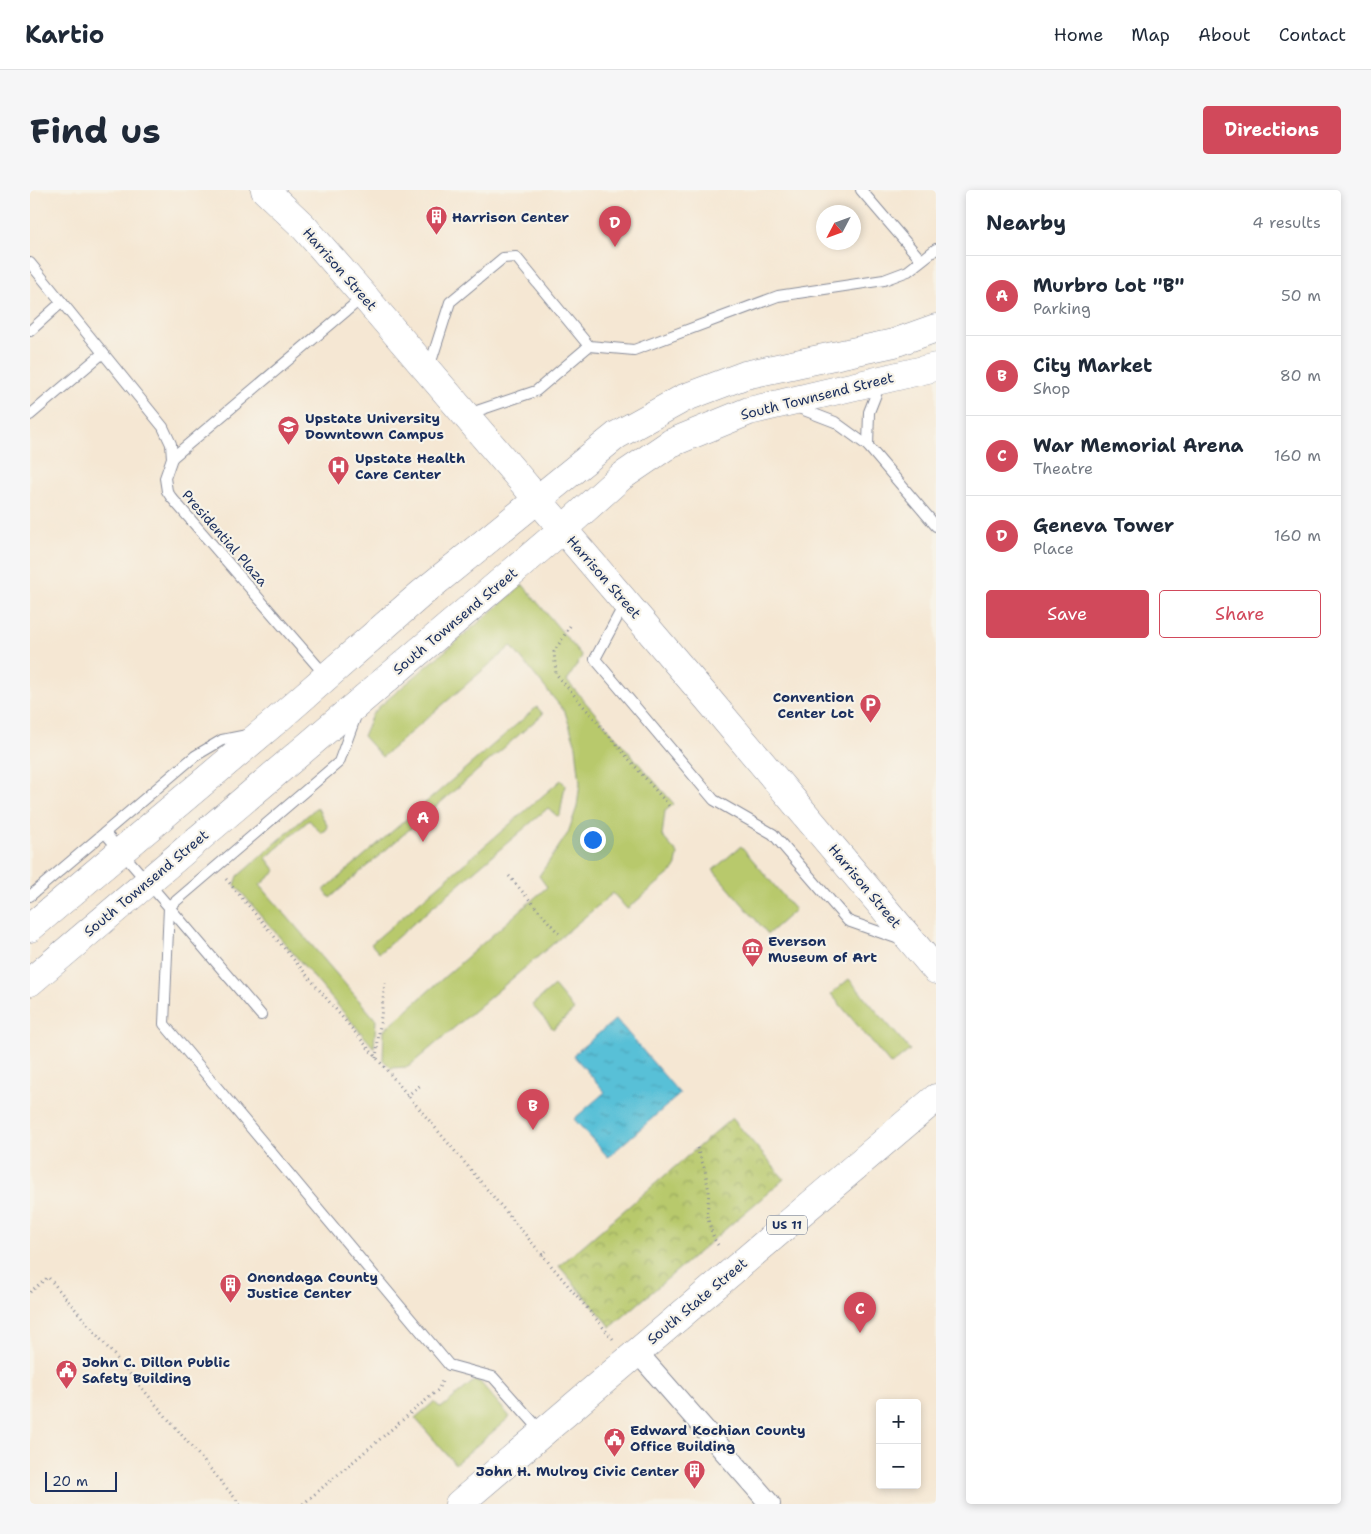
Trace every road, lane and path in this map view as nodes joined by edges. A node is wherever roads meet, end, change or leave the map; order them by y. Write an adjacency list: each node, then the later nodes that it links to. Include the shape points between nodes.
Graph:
1 (266, 190): 6 (street, Harrison Street, via 303,226)
2 (861, 190): 4 (lane)
3 (936, 248): 4 (lane)
4 (921, 260): 10 (lane, via 908,271 884,280 778,296 634,350)
5 (30, 263): 7 (lane, Presidential Plaza)
6 (364, 296): 13 (street, Harrison Street); 19 (lane)
7 (62, 302): 9 (lane); 11 (lane, Presidential Plaza)
8 (936, 328): 20 (street, via 894,342 745,375 684,398 617,434)
9 (30, 331)
10 (589, 346): 13 (lane, via 516,257 504,258 450,302); 17 (lane, via 536,391)
11 (103, 352): 16 (lane); 19 (lane, Presidential Plaza, via 163,427 171,444)
12 (936, 366): 14 (street, South Townsend Street)
13 (428, 372): 17 (street, Harrison Street)
14 (882, 379): 15 (street, South Townsend Street); 18 (lane, via 868,412)
15 (784, 403): 18 (lane, via 835,422); 22 (street, South Townsend Street, via 749,411 671,444 621,477)
16 (30, 415)
17 (464, 415): 20 (street, Harrison Street)
18 (868, 446): 21 (lane)
19 (172, 458): 25 (lane, Presidential Plaza, via 165,478 171,497)
20 (537, 500): 22 (street, Harrison Street); 25 (street, via 421,594)
21 (936, 526)
22 (562, 529): 23 (street, Harrison Street); 26 (street, South Townsend Street)
23 (626, 602): 36 (street, Harrison Street); 36 (lane, via 595,659 714,800 773,834 848,921)
24 (570, 626): 27 (path, via 554,652 556,674)
25 (326, 677): 28 (street, via 263,732)
26 (362, 700): 29 (lane, via 339,762); 31 (street, South Townsend Street)
27 (670, 807)
28 (113, 842): 31 (lane); 32 (lane); 34 (street)
29 (216, 867): 33 (lane); 41 (path)
30 (509, 876): 35 (path)
31 (148, 882): 33 (lane); 38 (street, South Townsend Street)
32 (30, 896)
33 (169, 907): 40 (lane); 51 (lane, via 164,1024)
34 (30, 928)
35 (558, 934)
36 (914, 944): 37 (street, Harrison Street)
37 (936, 970)
38 (30, 982)
39 (385, 983): 41 (path)
40 (261, 1015)
41 (376, 1059): 43 (path)
42 (422, 1084): 43 (path)
43 (407, 1096): 47 (path)
44 (936, 1098): 48 (street, South State Street / US 11)
45 (696, 1148): 48 (path, via 705,1170 709,1192 707,1216 714,1239)
46 (546, 1251): 47 (path)
47 (542, 1255): 50 (path)
48 (734, 1270): 50 (street, South State Street / US 11)
49 (30, 1292): 53 (path, via 48,1277)
50 (633, 1355): 52 (street, South State Street / US 11); 56 (street)
51 (449, 1365): 52 (lane, via 493,1377); 54 (path, via 438,1390)
52 (543, 1433): 55 (street, South State Street / US 11)
53 (240, 1504)
54 (303, 1504)
55 (459, 1504)
56 (770, 1504)

